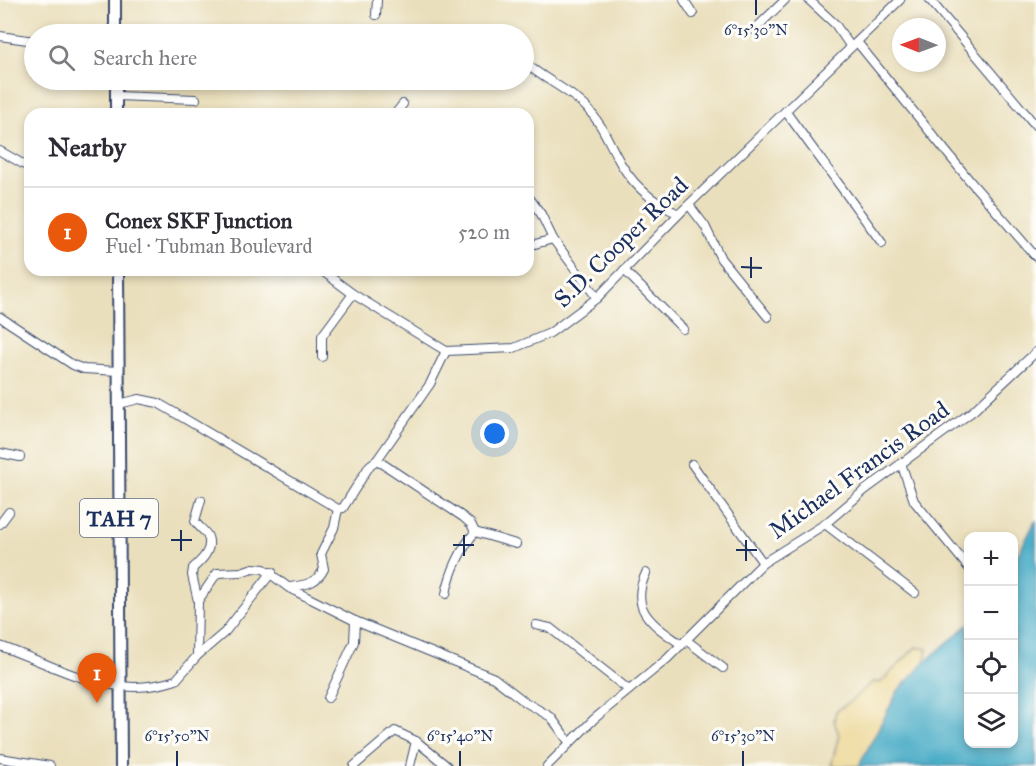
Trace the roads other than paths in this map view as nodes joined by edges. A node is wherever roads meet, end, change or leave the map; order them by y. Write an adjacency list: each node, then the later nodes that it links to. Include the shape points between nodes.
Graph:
1 (115, 0): 10 (highway)
2 (377, 0): 9 (street)
3 (684, 0): 8 (street)
4 (785, 0): 11 (street)
5 (809, 0): 14 (street)
6 (900, 0): 14 (street, S.D. Cooper Road)
7 (930, 0): 23 (street)
8 (693, 14)
9 (376, 15)
10 (116, 24)
11 (754, 30)
12 (0, 36): 13 (street)
13 (24, 39)
14 (854, 44): 22 (street, S.D. Cooper Road); 32 (street)
15 (534, 69): 28 (street, via 583,104 607,133 622,165 646,195)
16 (116, 90): 17 (highway)
17 (116, 96): 18 (street); 20 (highway)
18 (196, 99)
19 (403, 104): 21 (street)
20 (116, 108)
21 (400, 108)
22 (786, 112): 27 (street, S.D. Cooper Road); 30 (street)
23 (1036, 126)
24 (0, 151): 25 (street)
25 (24, 165)
26 (534, 204): 29 (street)
27 (690, 205): 28 (street, S.D. Cooper Road); 39 (street, via 721,259)
28 (679, 214): 33 (street, S.D. Cooper Road)
29 (553, 239): 31 (street); 37 (street)
30 (882, 243)
31 (534, 244)
32 (1036, 257)
33 (624, 270): 37 (street, S.D. Cooper Road); 40 (street)
34 (118, 276): 44 (highway, TAH 7)
35 (329, 276): 36 (street)
36 (353, 294): 41 (street); 43 (street, via 322,336)
37 (597, 298): 41 (street, S.D. Cooper Road, via 550,333 514,348)
38 (0, 317): 44 (street, via 73,365)
39 (768, 317)
40 (682, 329)
41 (446, 351): 48 (street, via 430,384)
42 (1036, 352): 49 (street, Michael Francis Road, via 974,411)
43 (322, 357)
44 (118, 371): 45 (highway, TAH 7)
45 (119, 404): 52 (street, via 139,399 158,403); 72 (highway, TAH 7)
46 (0, 453): 47 (street)
47 (20, 457)
48 (377, 460): 52 (street, via 343,508); 56 (street, via 463,517)
49 (901, 463): 55 (street, Michael Francis Road); 58 (street, via 914,501)
50 (692, 464): 59 (street)
51 (201, 500): 65 (street, via 195,521 207,536 209,546 203,560 193,568)
52 (338, 509): 62 (street, via 321,554 324,569 320,578)
53 (9, 512): 54 (street)
54 (0, 524)
55 (825, 524): 59 (street, Michael Francis Road); 63 (street)
56 (475, 532): 57 (street); 64 (street, via 448,582)
57 (516, 544)
58 (964, 561)
59 (763, 563): 68 (street, Michael Francis Road)
60 (272, 572): 62 (street); 65 (street, via 253,568 217,573); 70 (street, via 225,632)
61 (646, 573): 68 (street, via 639,594 649,621)
62 (289, 588): 66 (street)
63 (915, 593)
64 (447, 594)
65 (198, 602): 70 (street)
66 (355, 621): 74 (street, via 354,642); 76 (street, via 494,678 551,717)
67 (536, 625): 73 (street, via 550,628)
68 (684, 643): 71 (street); 73 (street, Michael Francis Road)
69 (0, 646): 72 (street, via 95,684)
70 (197, 656): 72 (street, via 176,680)
71 (723, 668)
72 (119, 688): 78 (highway, TAH 7)
73 (628, 690): 76 (street, Michael Francis Road)
74 (328, 698)
75 (416, 741): 80 (street, via 401,733 390,733); 81 (street); 82 (street)
76 (570, 742): 83 (street, Michael Francis Road)
77 (0, 758): 79 (street)
78 (122, 762)
79 (50, 766)
80 (354, 766)
81 (410, 766)
82 (447, 766)
83 (548, 766)

